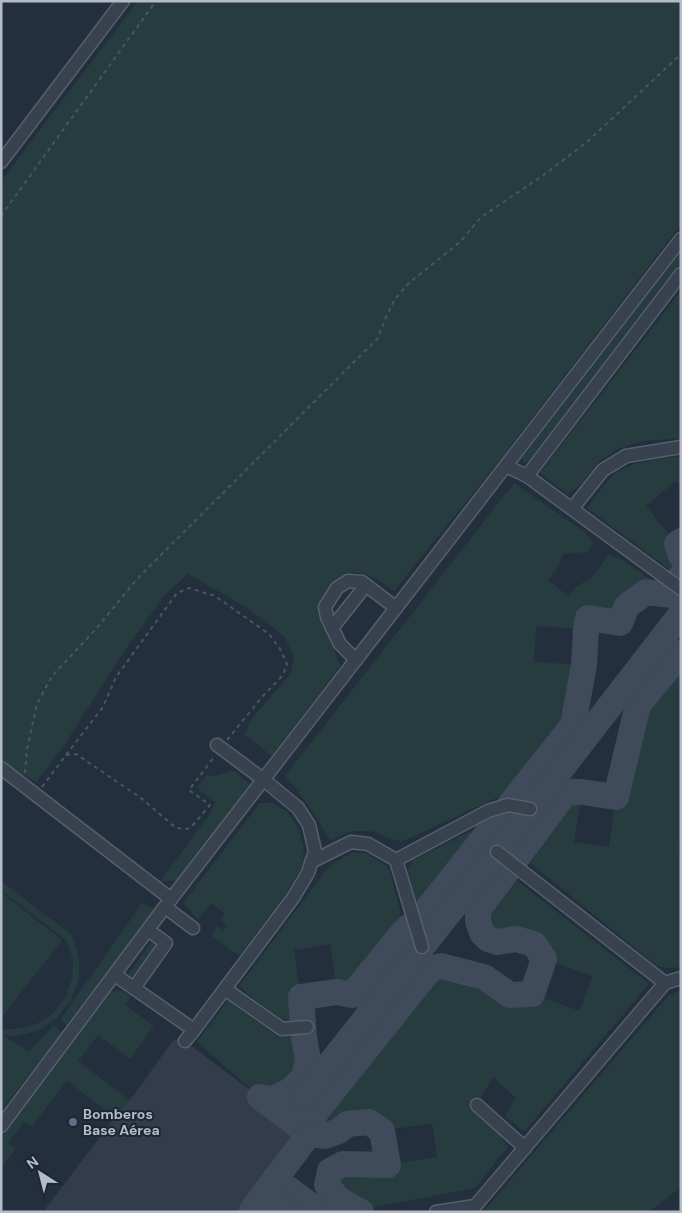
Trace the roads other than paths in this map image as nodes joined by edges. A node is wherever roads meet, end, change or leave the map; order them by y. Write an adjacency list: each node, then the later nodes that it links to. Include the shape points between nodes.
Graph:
1 (123, 1): 2 (lane)
2 (1, 162)
3 (681, 239): 6 (lane)
4 (681, 274): 7 (lane)
5 (681, 448): 8 (lane, via 626,456 603,470)
6 (506, 466): 7 (lane); 11 (lane)
7 (527, 476): 8 (lane)
8 (572, 509): 10 (lane)
9 (366, 585): 11 (lane); 12 (lane); 12 (lane, via 348,581 337,588 325,607)
10 (681, 589)
11 (396, 608): 13 (lane)
12 (332, 628): 13 (lane, via 340,644)
13 (356, 660): 16 (lane)
14 (219, 746): 16 (lane)
15 (1, 768): 21 (lane)
16 (264, 780): 20 (lane, via 298,808 309,825 314,851); 21 (lane)
17 (530, 809): 19 (lane, via 508,804 488,811)
18 (497, 852): 27 (lane)
19 (396, 860): 20 (lane, via 368,844 351,842); 24 (lane)
20 (311, 862): 29 (lane, via 308,874 293,898)
21 (168, 903): 22 (lane); 23 (lane)
22 (193, 928)
23 (148, 930): 25 (lane); 28 (lane, via 166,943)
24 (422, 947)
25 (114, 975): 28 (lane); 34 (lane)
26 (681, 978): 27 (lane)
27 (665, 983): 35 (lane)
28 (134, 988): 31 (lane)
29 (225, 989): 30 (lane, via 282,1029); 31 (lane)
30 (307, 1027)
31 (194, 1030): 32 (lane)
32 (185, 1041)
33 (477, 1105): 35 (lane)
34 (1, 1126)
35 (525, 1148): 36 (lane)
36 (473, 1209): 37 (lane)
37 (436, 1212)

